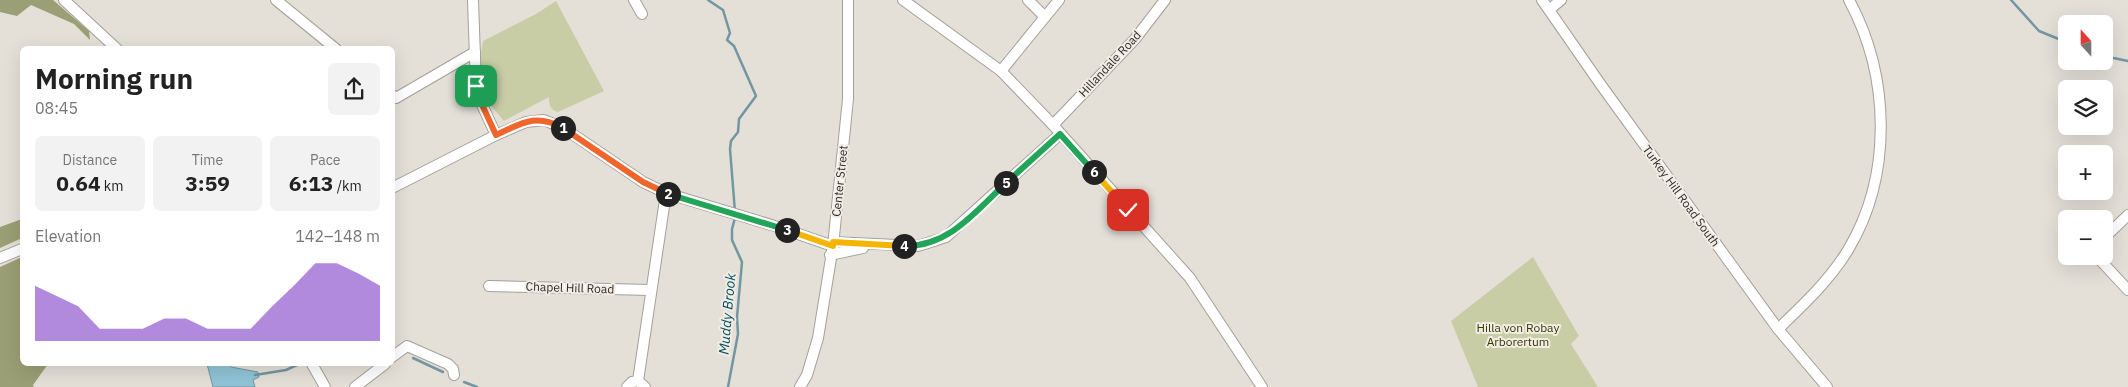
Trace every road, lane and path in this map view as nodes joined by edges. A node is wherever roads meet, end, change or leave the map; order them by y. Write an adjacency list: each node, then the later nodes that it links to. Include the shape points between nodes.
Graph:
1 (64, 0): 16 (street)
2 (276, 0): 17 (street)
3 (473, 0): 18 (street)
4 (634, 0): 14 (street)
5 (848, 0): 28 (street, Center Street, via 848,99)
6 (903, 0): 19 (street)
7 (1028, 0): 15 (street)
8 (1059, 0): 15 (street)
9 (1164, 0): 21 (street, Hillandale Road, via 1136,39)
10 (1542, 0): 13 (street, Turkey Hill Road South)
11 (1561, 0): 13 (street)
12 (1848, 0): 35 (street, via 1866,43 1877,86 1882,140 1880,162 1860,228 1847,252 1819,290)
13 (1550, 9): 35 (street, Turkey Hill Road South, via 1601,85)
14 (642, 14)
15 (1045, 17): 19 (street)
16 (114, 46)
17 (332, 46)
18 (475, 52): 20 (street); 23 (street, via 478,96)
19 (1001, 70): 21 (street)
20 (395, 97)
21 (1053, 125): 22 (street)
22 (1060, 134): 28 (street, via 946,237 918,246); 45 (street, via 1190,278)
23 (496, 135): 24 (street); 25 (street, via 536,119 553,122 643,182)
24 (395, 186)
25 (666, 193): 28 (street); 33 (street)
26 (2128, 215): 27 (street)
27 (2113, 229)
28 (832, 248): 44 (street, Center Street, via 818,338 808,375)
29 (20, 250): 30 (street)
30 (0, 258)
31 (2105, 265): 34 (street)
32 (489, 286): 33 (street, Chapel Hill Road)
33 (650, 290): 40 (street)
34 (2128, 290)
35 (1778, 329): 46 (street, Turkey Hill Road South)
36 (395, 355): 39 (street, via 407,346 448,364)
37 (313, 366): 41 (street)
38 (382, 366): 42 (street)
39 (454, 375)
40 (642, 384): 43 (street, via 632,382)
41 (325, 387)
42 (355, 387)
43 (627, 387)
44 (800, 387)
45 (1262, 387)
46 (1827, 387)

